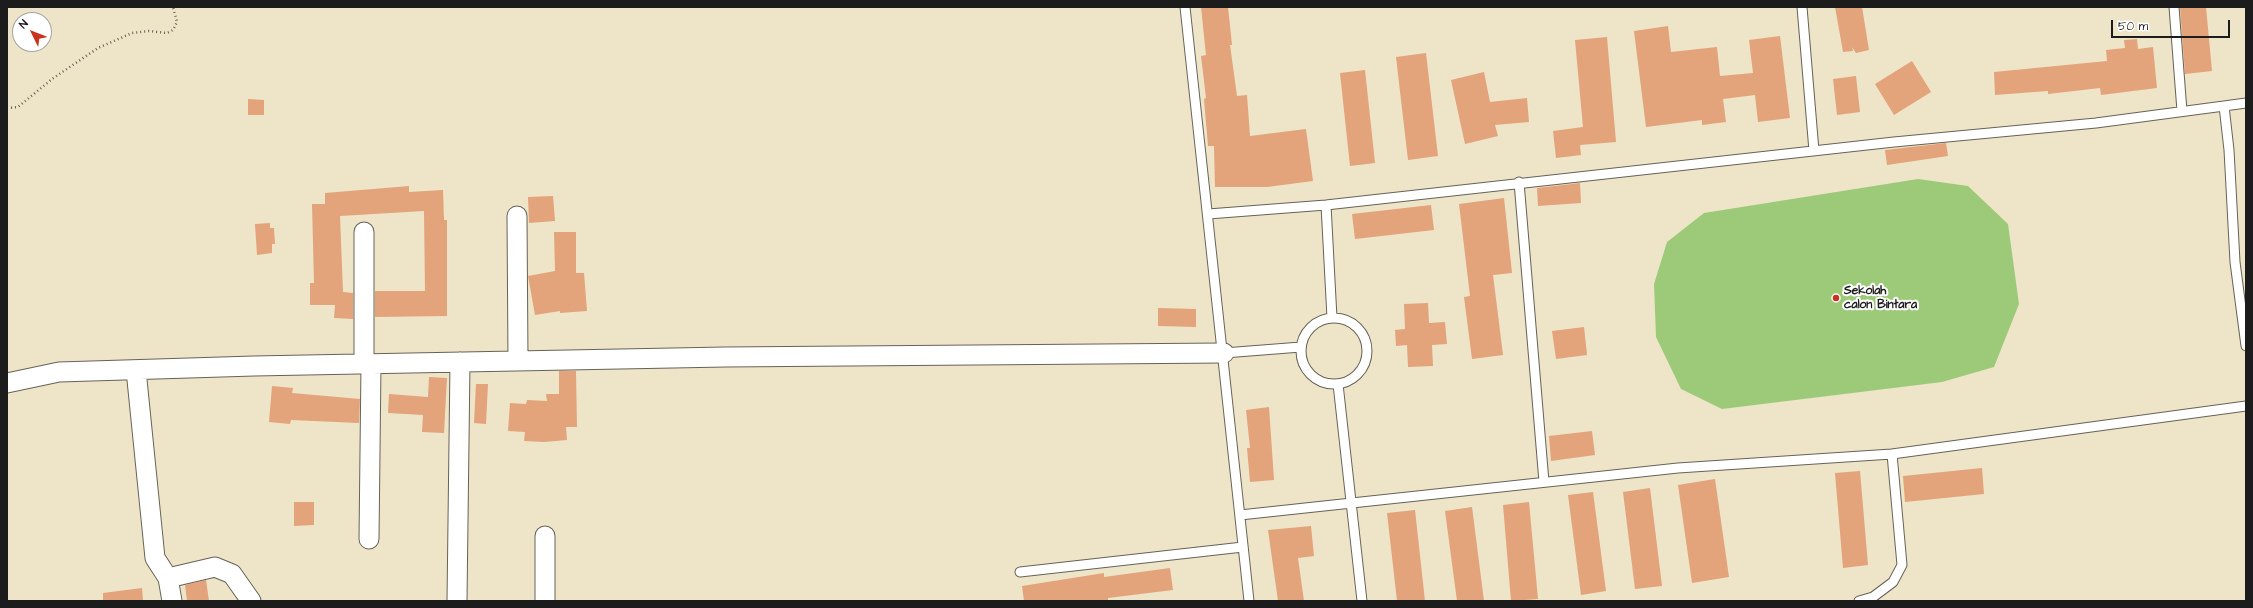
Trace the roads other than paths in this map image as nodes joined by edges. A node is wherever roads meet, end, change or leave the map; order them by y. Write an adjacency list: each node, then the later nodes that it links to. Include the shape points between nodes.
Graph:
1 (1185, 7): 10 (lane)
2 (1802, 7): 7 (lane)
3 (2174, 7): 6 (lane)
4 (2246, 103): 5 (lane)
5 (2224, 106): 6 (lane); 14 (lane, via 2235,262)
6 (2182, 112): 7 (lane)
7 (1814, 151): 8 (lane)
8 (1519, 182): 9 (lane); 25 (lane)
9 (1326, 205): 10 (lane); 13 (lane)
10 (1208, 214): 16 (lane)
11 (517, 216): 17 (street)
12 (364, 232): 19 (street)
13 (1332, 318): 15 (lane, via 1312,327); 22 (lane, via 1345,320 1356,327 1367,349 1365,361 1359,372)
14 (2246, 346)
15 (1301, 347): 16 (lane); 22 (lane, via 1302,362 1310,374 1322,383)
16 (1224, 354): 17 (street, via 972,354); 27 (lane)
17 (518, 361): 18 (street)
18 (460, 362): 19 (street); 35 (street)
19 (367, 364): 20 (street); 29 (street)
20 (136, 370): 21 (street, via 59,372); 32 (street, via 155,558)
21 (7, 383)
22 (1338, 384): 26 (lane)
23 (2246, 406): 24 (lane)
24 (1892, 454): 25 (lane, via 1678,468); 39 (lane, via 1902,565 1893,582 1873,597)
25 (1544, 482): 26 (lane)
26 (1351, 503): 27 (lane); 38 (lane)
27 (1240, 515): 30 (lane)
28 (545, 536): 36 (street)
29 (369, 539)
30 (1243, 547): 31 (lane); 37 (lane)
31 (1020, 572)
32 (168, 578): 33 (street); 34 (street, via 215,567 232,574)
33 (172, 601)
34 (251, 601)
35 (457, 601)
36 (545, 601)
37 (1249, 601)
38 (1362, 601)
39 (1859, 601)

